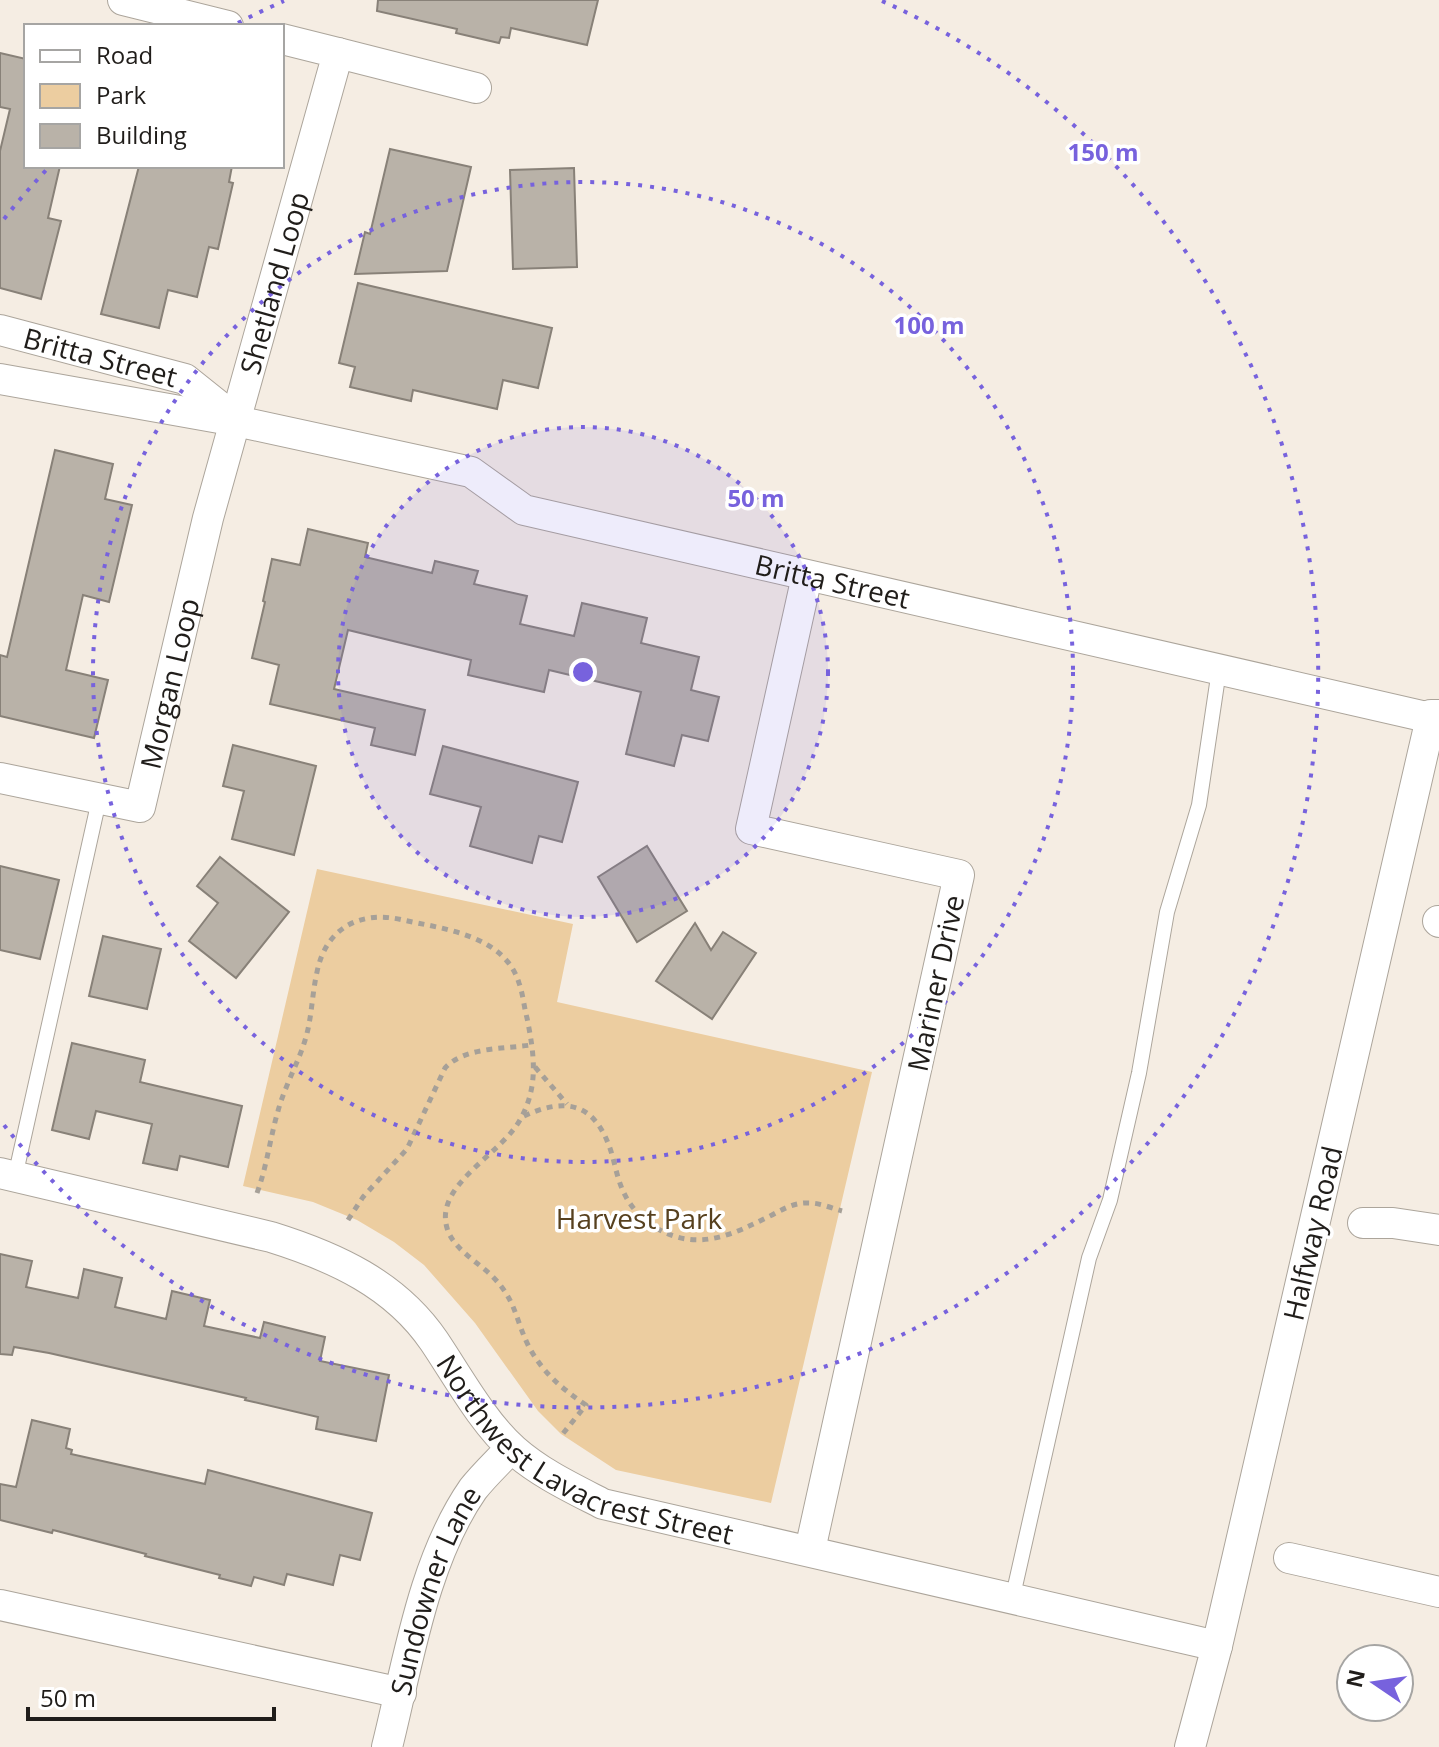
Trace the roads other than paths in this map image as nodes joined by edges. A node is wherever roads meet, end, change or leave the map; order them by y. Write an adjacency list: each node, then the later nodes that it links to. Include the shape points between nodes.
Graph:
1 (123, 0): 2 (street)
2 (220, 24)
3 (284, 40): 4 (street)
4 (338, 53): 5 (street); 8 (street, Shetland Loop)
5 (476, 88)
6 (0, 330): 8 (street, Britta Street, via 185,379)
7 (0, 379): 8 (street, Britta Street)
8 (236, 421): 9 (street, Britta Street, via 471,472 524,510); 13 (street, Morgan Loop, via 140,807)
9 (807, 576): 10 (street, Britta Street); 18 (street, Mariner Drive, via 751,829 959,875)
10 (1219, 670): 11 (street, Britta Street); 21 (lane, via 1199,805 1167,912 1139,1073 1110,1200 1089,1258)
11 (1436, 712): 23 (street, Halfway Road)
12 (0, 778): 13 (street, Morgan Loop)
13 (99, 800): 14 (lane)
14 (7, 1175): 17 (street, Northwest Lavacrest Street, via 271,1237 357,1271 398,1299 432,1337)
15 (1363, 1223): 16 (street)
16 (1439, 1230)
17 (511, 1448): 18 (street, Northwest Lavacrest Street, via 541,1472 603,1504); 24 (street, Sundowner Lane, via 474,1489 445,1540)
18 (810, 1550): 21 (street, Northwest Lavacrest Street)
19 (1289, 1558): 20 (street)
20 (1439, 1592)
21 (1011, 1600): 23 (street, Northwest Lavacrest Street)
22 (0, 1605): 24 (street)
23 (1217, 1646): 26 (street, Halfway Road)
24 (401, 1693): 25 (street, Sundowner Lane)
25 (387, 1747)
26 (1190, 1747)

